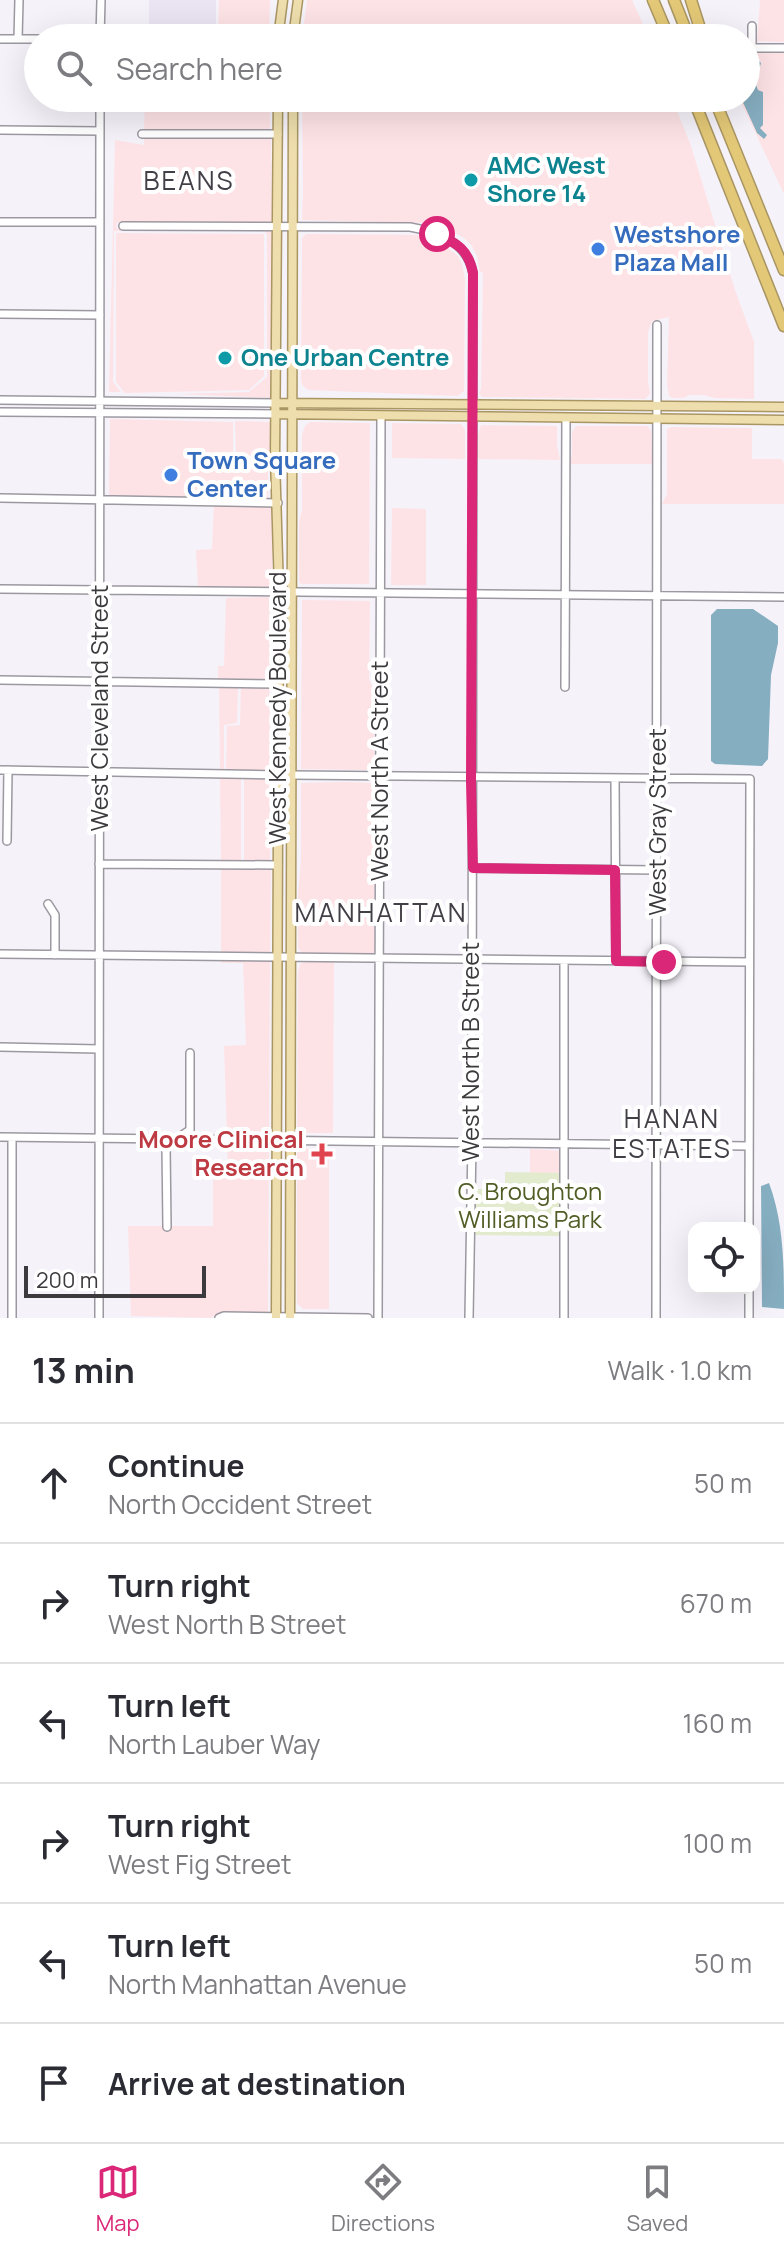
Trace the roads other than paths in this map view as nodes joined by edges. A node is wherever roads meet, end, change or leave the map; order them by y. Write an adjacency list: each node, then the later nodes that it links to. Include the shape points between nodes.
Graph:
1 (19, 0): 15 (street)
2 (101, 0): 8 (street)
3 (283, 0): 9 (main road)
4 (298, 0): 10 (main road)
5 (653, 0): 11 (highway)
6 (674, 0): 12 (highway)
7 (691, 0): 13 (highway)
8 (100, 24)
9 (280, 24)
10 (295, 24)
11 (663, 24)
12 (683, 24)
13 (699, 24)
14 (0, 39): 15 (street)
15 (18, 39): 16 (street)
16 (24, 39)
17 (760, 48): 18 (street)
18 (784, 48)
19 (100, 112): 25 (street, West Cleveland Street)
20 (278, 112): 27 (main road, West Kennedy Boulevard)
21 (293, 112): 28 (main road, West Kennedy Boulevard)
22 (699, 112): 38 (highway)
23 (721, 112): 34 (highway)
24 (0, 130): 25 (street)
25 (100, 131): 30 (street, West Cleveland Street)
26 (142, 134): 27 (street)
27 (278, 134): 28 (main road); 31 (main road, West Kennedy Boulevard)
28 (292, 134): 32 (main road, West Kennedy Boulevard)
29 (0, 222): 30 (street)
30 (100, 222): 36 (street, West Cleveland Street)
31 (277, 225): 32 (street); 33 (street); 42 (main road, West Kennedy Boulevard)
32 (292, 225): 41 (main road, West Kennedy Boulevard); 43 (street, West North B Street, via 410,227 462,248 473,273)
33 (123, 226)
34 (784, 270)
35 (0, 314): 36 (street)
36 (100, 315): 40 (street, West Cleveland Street)
37 (657, 325): 44 (street, West Gray Street)
38 (784, 326)
39 (0, 400): 40 (street)
40 (100, 400): 42 (street); 47 (street, West Cleveland Street)
41 (293, 402): 42 (main road); 43 (main road); 49 (main road, West Kennedy Boulevard)
42 (276, 403): 48 (main road, West Kennedy Boulevard)
43 (473, 405): 44 (main road); 51 (street, West North B Street)
44 (658, 407): 45 (main road); 53 (street, West Gray Street)
45 (784, 407)
46 (0, 412): 47 (street)
47 (100, 412): 48 (street); 56 (street, West Cleveland Street)
48 (276, 414): 49 (main road); 57 (main road, West Kennedy Boulevard)
49 (293, 415): 50 (main road); 61 (main road, West Kennedy Boulevard)
50 (381, 416): 51 (main road); 62 (street, West North A Street)
51 (473, 417): 52 (main road); 63 (street, West North B Street)
52 (566, 418): 53 (main road); 64 (street)
53 (658, 419): 54 (main road); 65 (street, West Gray Street)
54 (784, 420)
55 (0, 498): 56 (street)
56 (100, 499): 57 (street); 59 (street, West Cleveland Street)
57 (278, 503): 60 (main road, West Kennedy Boulevard)
58 (0, 589): 59 (street)
59 (100, 590): 60 (street); 68 (street, West Cleveland Street)
60 (279, 591): 61 (street); 69 (main road, West Kennedy Boulevard)
61 (293, 591): 62 (street); 75 (main road, West Kennedy Boulevard)
62 (380, 593): 63 (street); 76 (street, West North A Street)
63 (473, 594): 64 (street); 77 (street, West North B Street)
64 (566, 595): 65 (street); 70 (street)
65 (658, 596): 66 (street); 79 (street, West Gray Street)
66 (784, 597)
67 (0, 680): 68 (street)
68 (100, 682): 69 (street); 73 (street, West Cleveland Street)
69 (278, 684): 71 (main road, West Kennedy Boulevard)
70 (565, 687)
71 (278, 720): 74 (main road, West Kennedy Boulevard); 75 (main road, via 284,769)
72 (4, 770): 73 (street); 81 (street)
73 (99, 772): 74 (street); 82 (street, West Cleveland Street)
74 (279, 775): 80 (main road, via 285,778); 83 (main road, West Kennedy Boulevard)
75 (292, 775): 76 (street); 80 (main road, West Kennedy Boulevard)
76 (380, 776): 77 (street); 93 (street, West North A Street)
77 (472, 777): 78 (street); 84 (street, West North B Street)
78 (615, 778): 79 (street); 85 (street)
79 (658, 779): 86 (street, West Gray Street); 98 (street, via 750,779)
80 (292, 821): 92 (main road, West Kennedy Boulevard)
81 (7, 841)
82 (99, 864): 83 (street); 90 (street, West Cleveland Street)
83 (278, 865): 91 (main road, West Kennedy Boulevard)
84 (473, 868): 85 (street); 94 (street, West North B Street)
85 (615, 870): 86 (street); 96 (street)
86 (658, 870): 97 (street, West Gray Street)
87 (48, 904): 89 (street, via 55,915)
88 (0, 954): 89 (street)
89 (55, 955): 90 (street)
90 (99, 956): 91 (street); 100 (street, West Cleveland Street)
91 (277, 957): 92 (street); 106 (main road, West Kennedy Boulevard)
92 (292, 958): 93 (street); 107 (main road, West Kennedy Boulevard)
93 (380, 959): 94 (street); 108 (street, West North A Street)
94 (471, 960): 95 (street); 109 (street, West North B Street)
95 (564, 961): 96 (street); 110 (street)
96 (616, 961): 97 (street)
97 (657, 962): 98 (street); 111 (street, West Gray Street)
98 (749, 962): 112 (street)
99 (0, 1047): 100 (street)
100 (99, 1049): 104 (street, West Cleveland Street)
101 (190, 1053): 105 (street, via 190,1130)
102 (0, 1137): 103 (street)
103 (12, 1138): 104 (street); 118 (street)
104 (98, 1138): 105 (street); 119 (street, West Cleveland Street)
105 (176, 1139): 106 (street); 114 (street, via 166,1146)
106 (276, 1139): 107 (street); 116 (main road, West Kennedy Boulevard)
107 (291, 1141): 108 (street); 117 (main road, West Kennedy Boulevard)
108 (379, 1141): 109 (street); 122 (street, West North A Street)
109 (472, 1142): 110 (street); 123 (street, West North B Street)
110 (564, 1144): 111 (street); 124 (street)
111 (657, 1145): 112 (street); 125 (street, West Gray Street)
112 (748, 1146): 113 (street)
113 (749, 1222)
114 (167, 1227)
115 (749, 1294): 126 (street)
116 (276, 1317): 117 (street); 120 (street)
117 (290, 1317): 121 (street)
118 (12, 1318)
119 (99, 1318)
120 (219, 1318)
121 (368, 1318)
122 (378, 1318)
123 (469, 1318)
124 (564, 1318)
125 (656, 1318)
126 (749, 1318)

